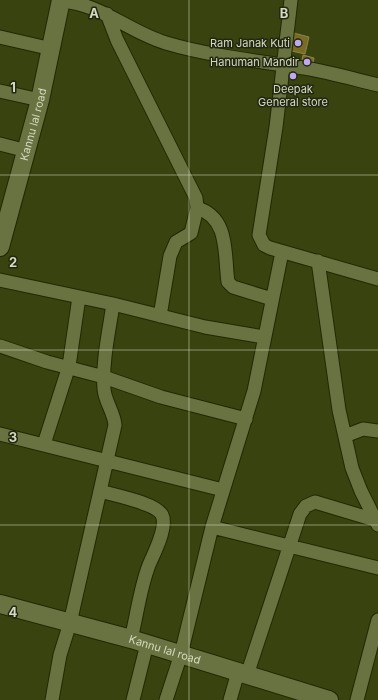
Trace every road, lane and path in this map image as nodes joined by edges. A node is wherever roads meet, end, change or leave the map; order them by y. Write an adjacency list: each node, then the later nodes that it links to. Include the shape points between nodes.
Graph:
1 (61, 0): 3 (street, via 82,4); 5 (street, Kannu lal road)
2 (291, 0): 6 (street)
3 (107, 14): 6 (street, via 141,33 166,43); 12 (street, via 117,40 192,188)
4 (0, 37): 5 (street)
5 (52, 49): 9 (street, Kannu lal road)
6 (283, 66): 7 (street); 15 (street, via 259,235 264,245)
7 (378, 85)
8 (0, 91): 9 (street)
9 (40, 100): 11 (street, Kannu lal road)
10 (0, 144): 11 (street)
11 (27, 151): 13 (street, Kannu lal road)
12 (197, 208): 20 (street, via 215,218 222,233 228,282 233,287); 22 (street, via 191,234 176,242 173,248)
13 (3, 218): 14 (street, Kannu lal road)
14 (0, 247)
15 (282, 252): 16 (street); 20 (street)
16 (318, 261): 17 (street); 30 (street)
17 (378, 279)
18 (0, 280): 19 (street)
19 (80, 297): 21 (street); 25 (street)
20 (272, 299): 23 (street)
21 (113, 304): 22 (street); 26 (street)
22 (160, 316): 23 (street)
23 (264, 337): 27 (street)
24 (0, 346): 25 (street, via 47,362)
25 (68, 366): 26 (street); 31 (street)
26 (104, 377): 27 (street, via 161,397); 32 (street, via 106,400 114,416 115,425)
27 (246, 419): 33 (street)
28 (378, 430): 30 (street, via 363,430)
29 (0, 434): 31 (street)
30 (344, 436): 35 (street, via 356,478)
31 (44, 444): 32 (street)
32 (107, 460): 33 (street); 34 (street)
33 (223, 490): 36 (street)
34 (100, 491): 41 (street); 42 (street, via 143,504 162,514 164,522 159,542 146,575)
35 (377, 522): 37 (street, via 314,502 306,506 300,514)
36 (212, 527): 37 (street); 43 (street)
37 (289, 547): 38 (street); 44 (street)
38 (378, 568)
39 (0, 604): 41 (street, Kannu lal road)
40 (378, 620): 51 (street)
41 (70, 623): 42 (street, Kannu lal road); 46 (street, via 60,655)
42 (139, 642): 43 (street, Kannu lal road); 47 (street)
43 (181, 654): 44 (street, Kannu lal road); 48 (street)
44 (242, 673): 45 (street, Kannu lal road); 49 (street)
45 (312, 697): 50 (street, Kannu lal road)
46 (52, 700)
47 (133, 700)
48 (166, 700)
49 (230, 700)
50 (329, 700)
51 (356, 700)

